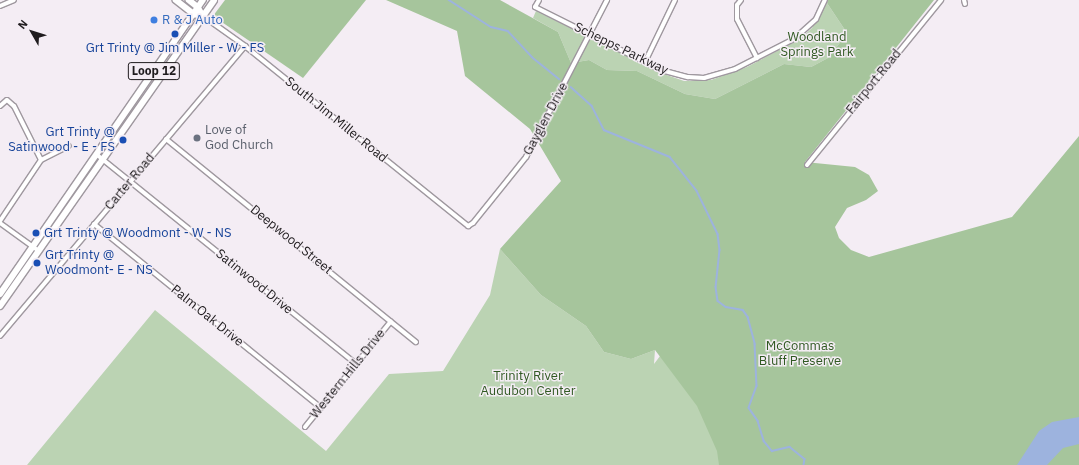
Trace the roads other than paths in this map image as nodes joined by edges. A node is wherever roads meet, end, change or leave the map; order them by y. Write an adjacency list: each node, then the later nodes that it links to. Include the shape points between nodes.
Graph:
1 (14, 0): 12 (street)
2 (176, 0): 14 (main road)
3 (189, 0): 13 (main road)
4 (203, 0): 13 (main road, Loop 12)
5 (214, 0): 15 (main road, Loop 12)
6 (539, 0): 16 (street, Schepps Parkway, via 535,7)
7 (607, 0): 16 (street, Gayglen Drive)
8 (675, 0): 19 (street)
9 (741, 0): 18 (street, via 737,5 737,19)
10 (825, 0): 18 (street, Schepps Parkway, via 816,19 803,33)
11 (941, 0): 26 (street, Fairport Road)
12 (0, 6)
13 (198, 7): 14 (main road, Loop 12); 15 (main road)
14 (194, 14): 15 (main road); 23 (main road, Loop 12)
15 (203, 16): 17 (street, South Jim Miller Road); 24 (main road, Loop 12)
16 (590, 35): 19 (street, Schepps Parkway); 30 (street, Gayglen Drive, via 526,157)
17 (245, 46): 21 (street, Carter Road); 30 (street, South Jim Miller Road)
18 (757, 58): 19 (street, Schepps Parkway, via 735,69 704,78 674,75)
19 (645, 62)
20 (0, 106): 25 (street, via 7,100 14,106)
21 (166, 139): 27 (street, Carter Road); 35 (street, Deepwood Street)
22 (69, 146): 25 (street)
23 (96, 154): 24 (street, Satinwood Drive); 31 (main road, Loop 12)
24 (103, 159): 27 (street, Satinwood Drive); 32 (main road, Loop 12)
25 (41, 160): 28 (street)
26 (807, 164)
27 (131, 182): 29 (street, Carter Road); 38 (street, Satinwood Drive)
28 (0, 222): 31 (street)
29 (94, 224): 36 (street, Carter Road); 39 (street, Palm Oak Drive)
30 (468, 226)
31 (32, 246): 32 (street); 33 (main road, Loop 12)
32 (39, 251): 34 (main road, Loop 12)
33 (0, 294)
34 (0, 306)
35 (391, 321): 37 (street, Deepwood Street); 38 (street, Western Hills Drive)
36 (0, 336)
37 (416, 342)
38 (356, 364): 39 (street, Western Hills Drive)
39 (321, 408): 40 (street, Western Hills Drive)
40 (305, 427)

